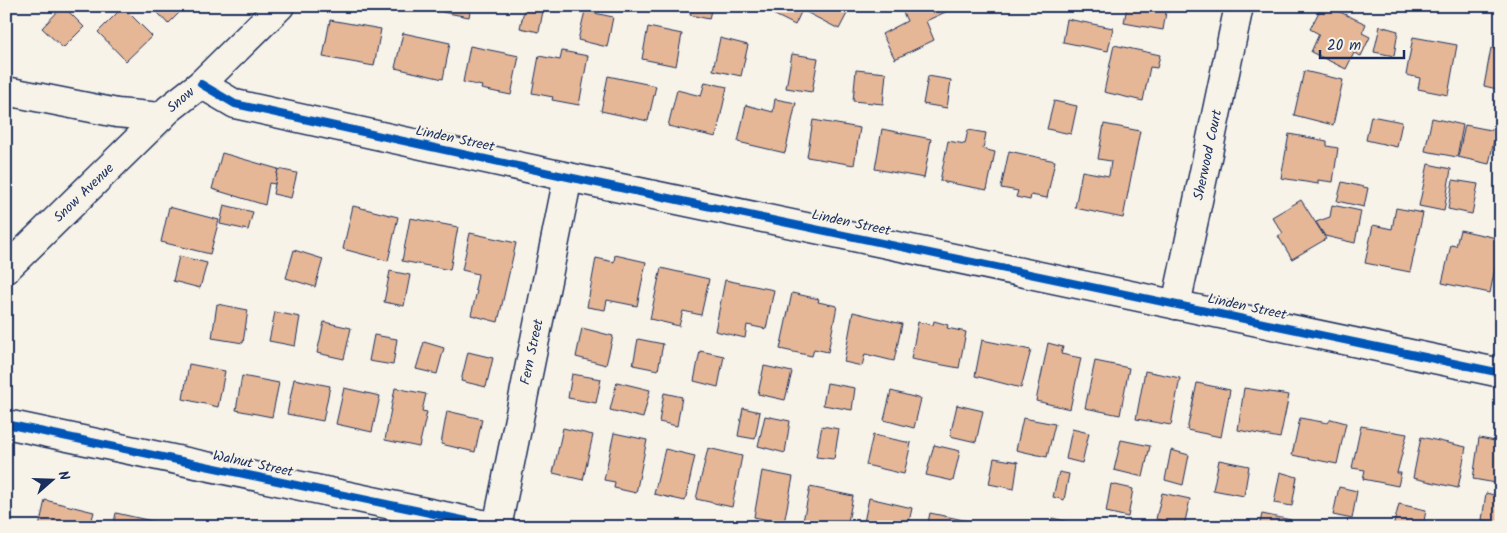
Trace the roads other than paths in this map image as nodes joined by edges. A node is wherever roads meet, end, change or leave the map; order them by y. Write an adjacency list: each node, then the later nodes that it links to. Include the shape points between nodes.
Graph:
1 (280, 6): 3 (street)
2 (1239, 6): 8 (street, Sherwood Court)
3 (201, 84): 5 (street, Snow); 6 (street, Linden Street, via 235,104)
4 (6, 91): 5 (street, via 116,112)
5 (162, 117): 7 (street, Snow Avenue)
6 (568, 177): 8 (street, Linden Street); 11 (street, Fern Street)
7 (6, 269)
8 (1176, 305): 9 (street, Linden Street)
9 (1501, 373)
10 (6, 424): 11 (street, Walnut Street)
11 (496, 527)

